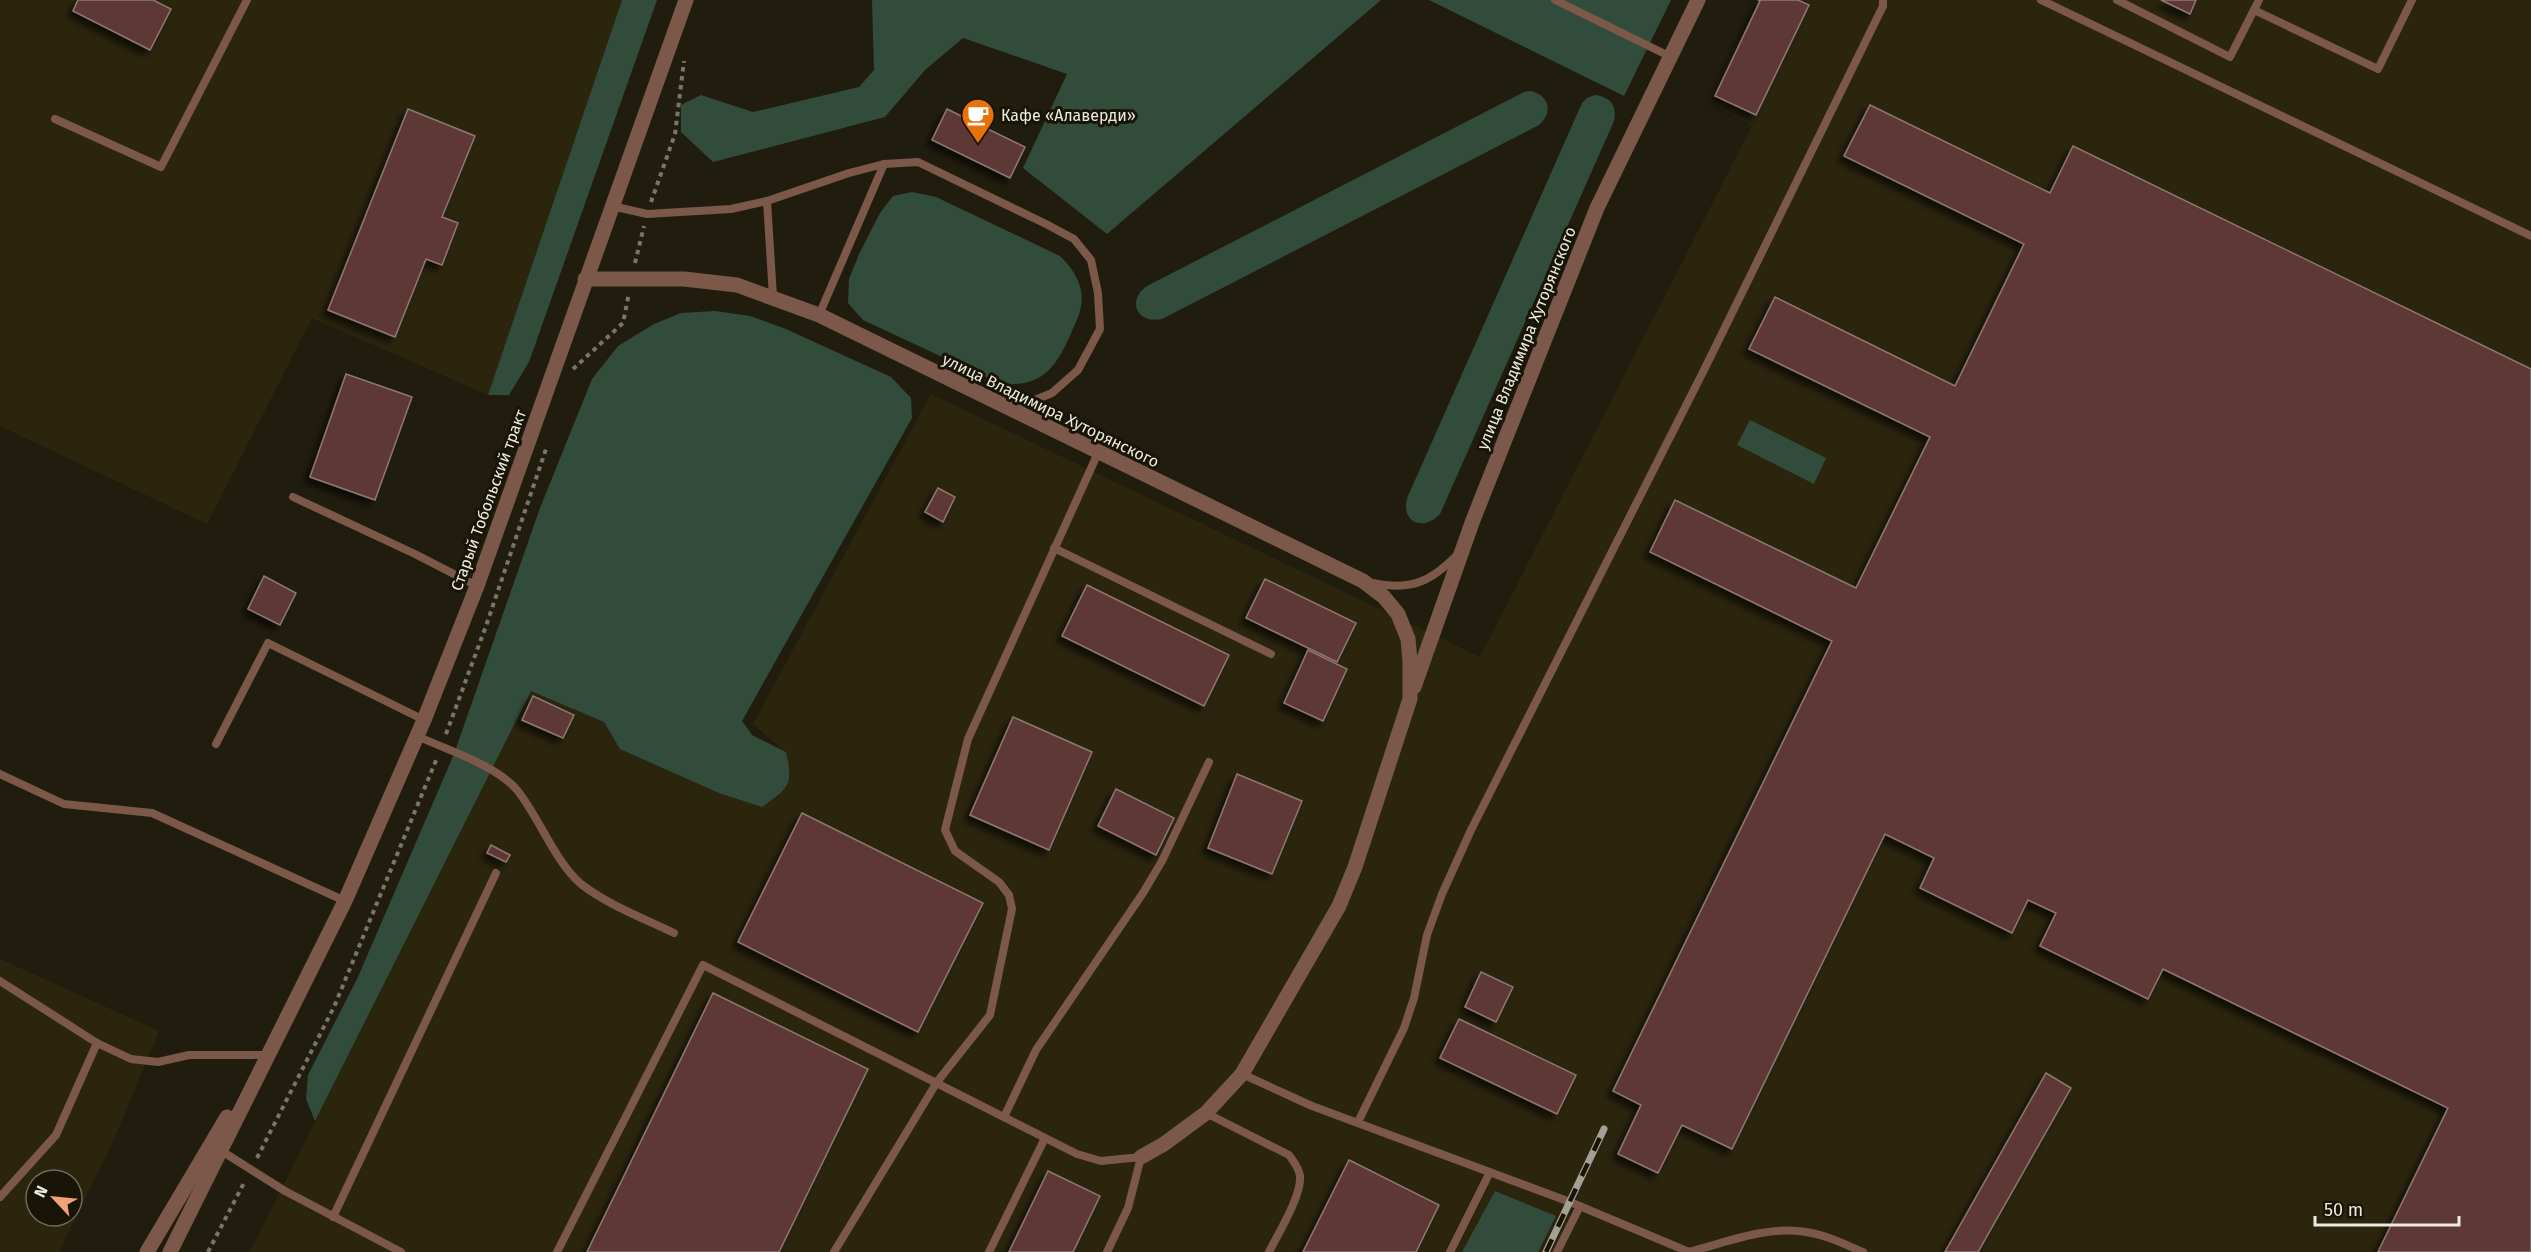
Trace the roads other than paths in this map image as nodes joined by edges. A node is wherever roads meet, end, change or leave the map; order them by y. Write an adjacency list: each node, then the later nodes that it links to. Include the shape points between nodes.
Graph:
1 (247, 0): 12 (lane, via 161,167)
2 (686, 0): 15 (street, Старый Тобольский тракт)
3 (1555, 0): 11 (lane)
4 (1698, 0): 11 (street, улица Владимира Хуторянского)
5 (1883, 0): 45 (lane, via 1760,258 1471,830 1427,934 1404,1028)
6 (2041, 0): 16 (lane)
7 (2116, 0): 10 (lane, via 2230,57)
8 (2259, 0): 10 (lane)
9 (2412, 0): 10 (lane, via 2378,69)
10 (2254, 10)
11 (1669, 56): 24 (street, улица Владимира Хуторянского, via 1597,208)
12 (55, 119)
13 (884, 164): 14 (lane); 19 (lane); 20 (lane, via 918,162 1074,239 1091,260 1100,329 1089,350 1078,370 1052,393)
14 (768, 201): 15 (lane, via 731,209 647,214); 18 (lane)
15 (612, 206): 17 (street, Старый Тобольский тракт)
16 (2531, 236)
17 (585, 279): 18 (street, улица Владимира Хуторянского, via 707,281); 26 (street, Старый Тобольский тракт)
18 (773, 296): 19 (street, улица Владимира Хуторянского)
19 (819, 315): 20 (street, улица Владимира Хуторянского)
20 (1010, 410): 21 (street, улица Владимира Хуторянского)
21 (1098, 453): 23 (lane); 25 (street, улица Владимира Хуторянского)
22 (293, 497): 26 (lane)
23 (1054, 548): 27 (lane); 42 (lane, via 968,739 945,830 955,851 999,882 1009,895 1012,909 990,1015)
24 (1462, 550): 25 (lane, via 1439,574 1422,582 1386,586); 28 (street, улица Владимира Хуторянского)
25 (1363, 582): 28 (street, улица Владимира Хуторянского, via 1384,597 1398,614 1407,639)
26 (477, 586): 29 (street, Старый Тобольский тракт)
27 (1271, 654)
28 (1410, 699): 41 (street, улица Владимира Хуторянского, via 1339,906)
29 (424, 720): 30 (street, Старый Тобольский тракт); 31 (lane, via 268,643)
30 (417, 736): 35 (street, Старый Тобольский тракт); 36 (lane, via 506,780 524,799 580,883)
31 (216, 744)
32 (1209, 762): 44 (lane, via 1143,894 1036,1050)
33 (0, 774): 35 (lane, via 64,804 152,813)
34 (496, 873): 52 (lane)
35 (345, 901): 38 (street, Старый Тобольский тракт)
36 (674, 933)
37 (0, 981): 39 (lane)
38 (295, 1001): 40 (street); 47 (street)
39 (97, 1043): 40 (lane, via 131,1059 158,1062 189,1055); 50 (lane, via 56,1135)
40 (263, 1055): 53 (street)
41 (1242, 1074): 43 (street, улица Владимира Хуторянского); 45 (lane)
42 (937, 1082): 44 (lane); 56 (lane, via 703,965); 57 (lane)
43 (1206, 1113): 48 (street, улица Владимира Хуторянского); 60 (lane, via 1289,1155 1297,1166 1298,1192)
44 (1004, 1117): 46 (lane)
45 (1358, 1122): 49 (lane)
46 (1045, 1138): 48 (lane, via 1101,1161); 58 (lane)
47 (220, 1150): 52 (lane); 54 (street)
48 (1141, 1157): 59 (lane, via 1128,1208)
49 (1490, 1172): 51 (lane); 61 (lane)
50 (0, 1197)
51 (1580, 1206): 62 (lane); 63 (lane)
52 (333, 1217): 55 (lane)
53 (146, 1252)
54 (170, 1252)
55 (401, 1252)
56 (557, 1252)
57 (834, 1252)
58 (989, 1252)
59 (1107, 1252)
60 (1269, 1252)
61 (1450, 1252)
62 (1557, 1252)
63 (1689, 1252): 64 (lane, via 1782,1231 1826,1236)
64 (1863, 1252)

